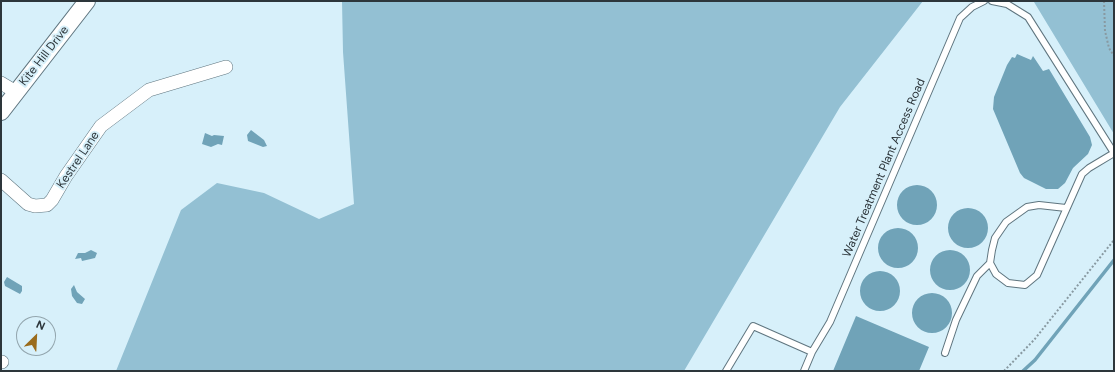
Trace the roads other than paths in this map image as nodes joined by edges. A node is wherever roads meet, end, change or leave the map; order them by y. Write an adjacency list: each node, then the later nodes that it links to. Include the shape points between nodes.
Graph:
1 (87, 1): 6 (street, Kite Hill Drive)
2 (984, 1): 12 (lane, Water Treatment Plant Access Road, via 972,7 960,18 830,322)
3 (992, 1): 8 (lane, via 1008,4 1028,17)
4 (226, 67): 9 (street, Kestrel Lane, via 149,90 101,126 47,205 28,204)
5 (1, 84): 6 (street)
6 (16, 92): 7 (street, Kite Hill Drive)
7 (1, 112)
8 (1114, 153): 10 (lane, via 1082,174)
9 (1, 180)
10 (1066, 208): 11 (lane, via 1040,205 1027,207 1016,213 995,238); 11 (lane, via 1037,275 1025,285 1008,283 996,274)
11 (990, 263): 13 (lane, via 977,276 956,320)
12 (812, 352): 14 (lane, via 753,326); 15 (lane, Water Treatment Plant Access Road)
13 (945, 353)
14 (726, 371)
15 (804, 371)

